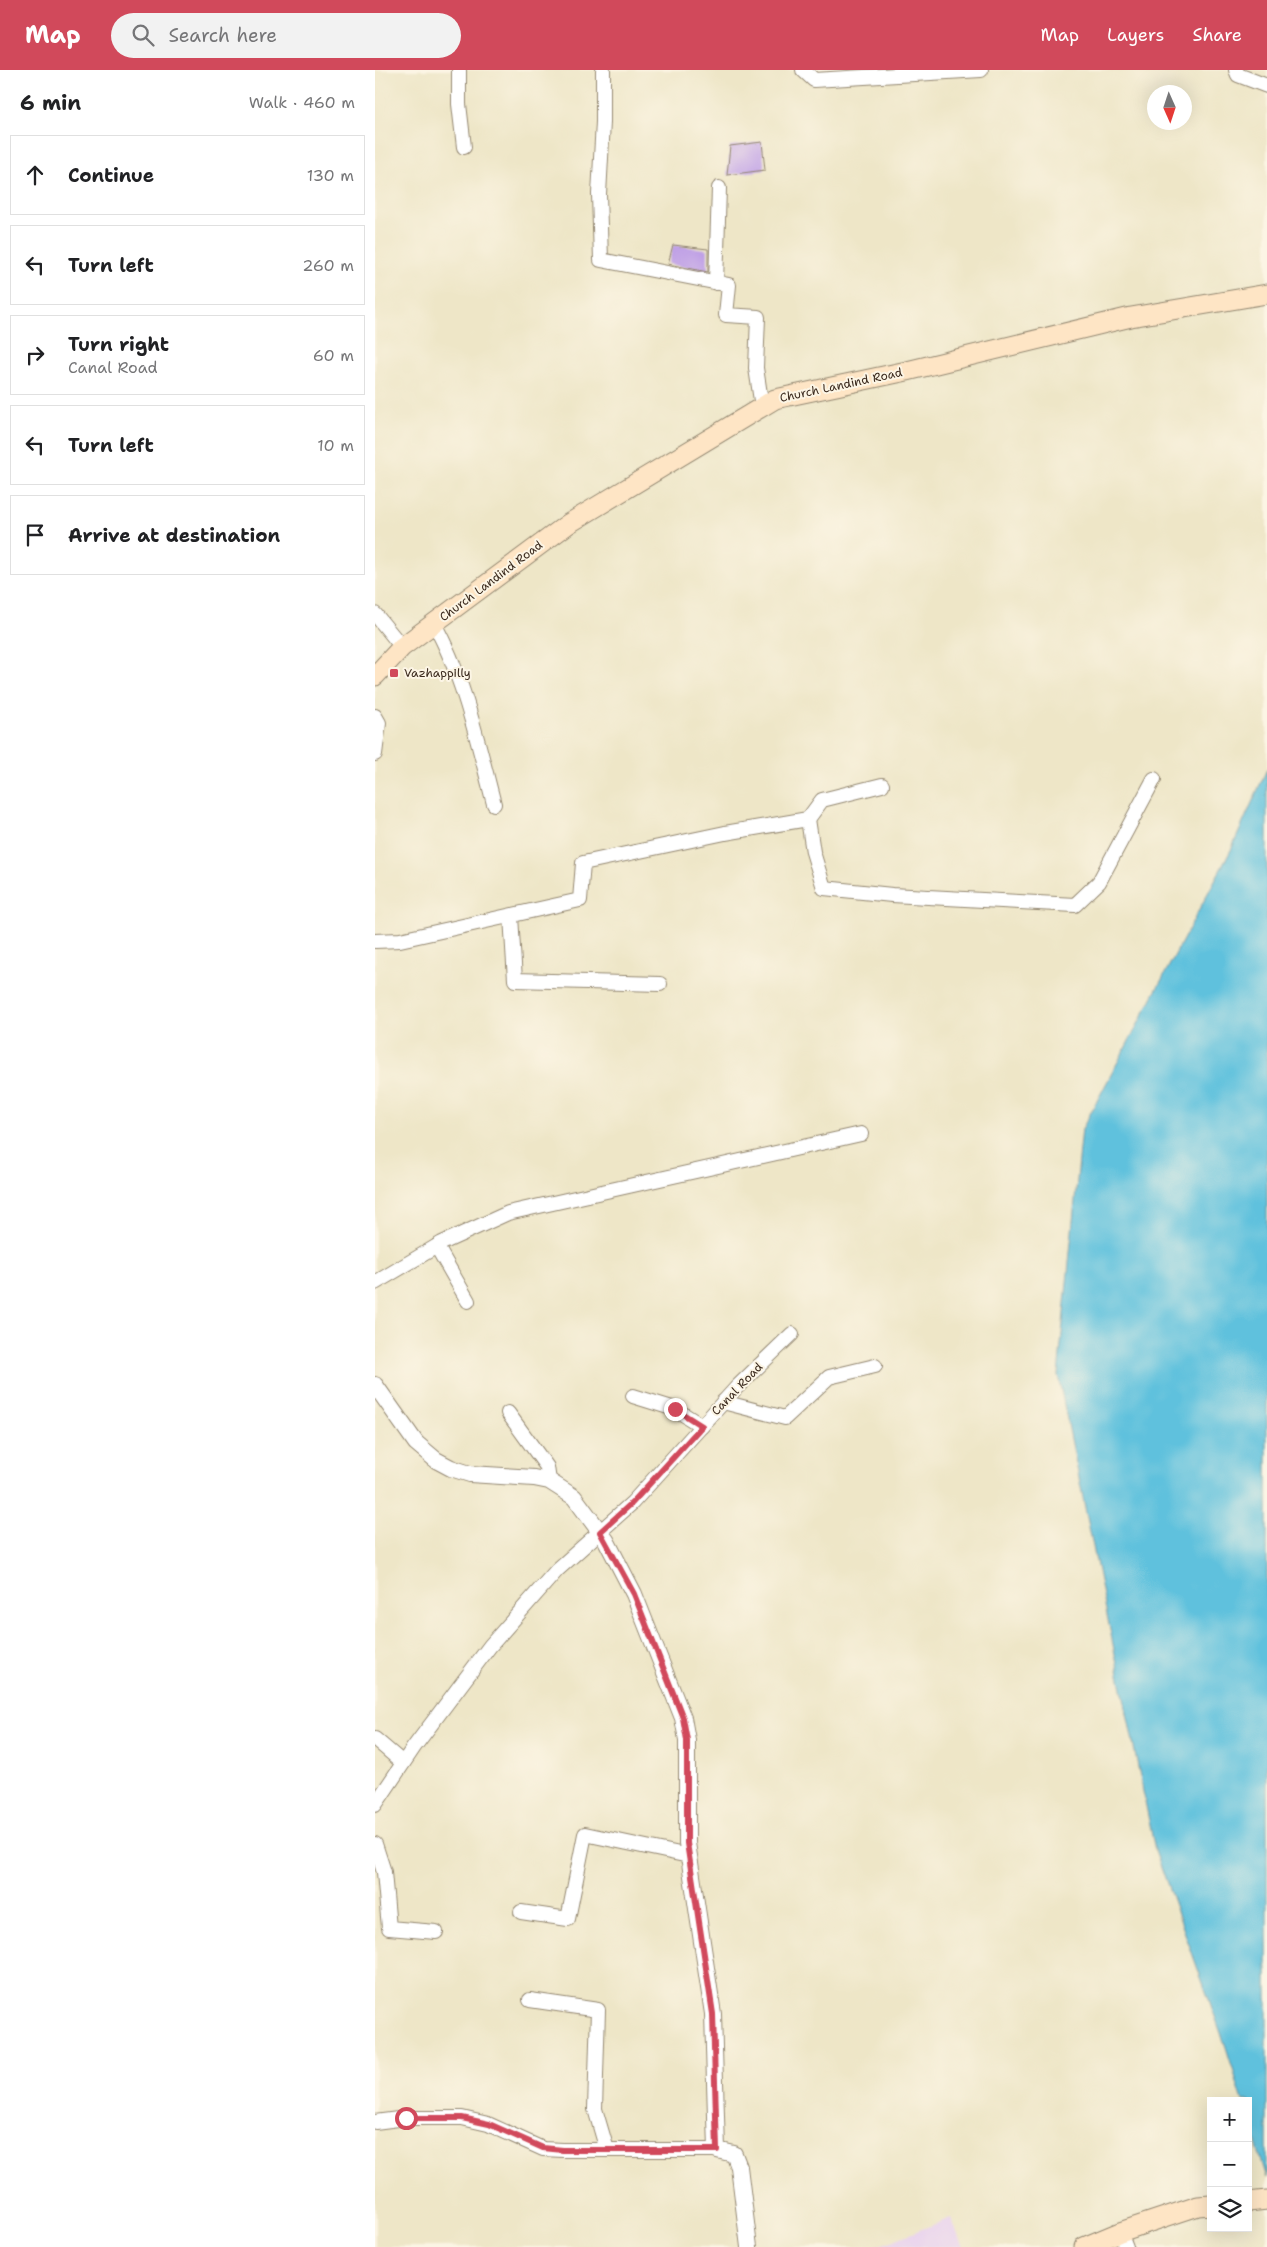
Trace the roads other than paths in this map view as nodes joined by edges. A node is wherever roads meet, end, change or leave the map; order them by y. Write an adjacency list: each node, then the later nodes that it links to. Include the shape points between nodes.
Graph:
1 (459, 70): 7 (street)
2 (603, 70): 9 (street, via 599,194 601,260)
3 (803, 70): 4 (street, via 814,80)
4 (981, 70)
5 (1236, 70): 6 (street, via 1238,75)
6 (1267, 86)
7 (464, 147)
8 (719, 188): 9 (street)
9 (717, 283): 11 (street, via 729,285 726,315 758,317 756,368)
10 (1267, 294): 11 (main road, Church Landind Road, via 1131,317 907,372 775,399)
11 (762, 407): 13 (main road, Church Landind Road, via 568,524)
12 (375, 614): 14 (street)
13 (434, 624): 14 (main road, Church Landind Road); 20 (street, via 447,646)
14 (402, 647): 15 (main road, Church Landind Road)
15 (375, 676)
16 (375, 716): 17 (street, via 379,722)
17 (375, 754)
18 (1154, 778): 21 (street, via 1099,882 1075,905 824,888 813,852)
19 (882, 785): 21 (street, via 822,800)
20 (494, 804)
21 (809, 819): 22 (street, via 583,863 580,900)
22 (511, 916): 23 (street, via 400,940); 24 (street, via 515,980)
23 (375, 941)
24 (660, 984)
25 (861, 1134): 26 (street, via 508,1213)
26 (437, 1247): 27 (street); 28 (street)
27 (375, 1283)
28 (468, 1301)
29 (792, 1334): 33 (street, Canal Road)
30 (875, 1366): 33 (street, via 829,1377 785,1418)
31 (375, 1385): 36 (street, via 416,1444 436,1460 470,1474)
32 (633, 1396): 35 (street, via 675,1409)
33 (723, 1402): 35 (street, Canal Road)
34 (507, 1412): 36 (street, via 547,1466)
35 (702, 1426): 37 (street, Canal Road, via 632,1503)
36 (549, 1481): 37 (street, via 574,1497)
37 (600, 1532): 39 (street, Canal Road, via 557,1570 490,1646); 42 (street, via 634,1594 683,1718 687,1740)
38 (375, 1739): 39 (street)
39 (403, 1763): 40 (street, Canal Road)
40 (375, 1805)
41 (375, 1844): 44 (street, via 384,1872 389,1928)
42 (689, 1856): 43 (street, via 585,1834 568,1919); 48 (street, via 713,2014)
43 (521, 1912)
44 (436, 1932)
45 (530, 2000): 47 (street, via 598,2010 595,2109)
46 (375, 2122): 47 (street, via 406,2118 462,2118 489,2124 543,2148)
47 (607, 2150): 48 (street)
48 (717, 2150): 53 (street, via 734,2154 739,2167)
49 (1267, 2200): 50 (main road)
50 (1252, 2202)
51 (1204, 2206): 52 (main road)
52 (1123, 2239): 54 (main road)
53 (749, 2247)
54 (1084, 2247)

